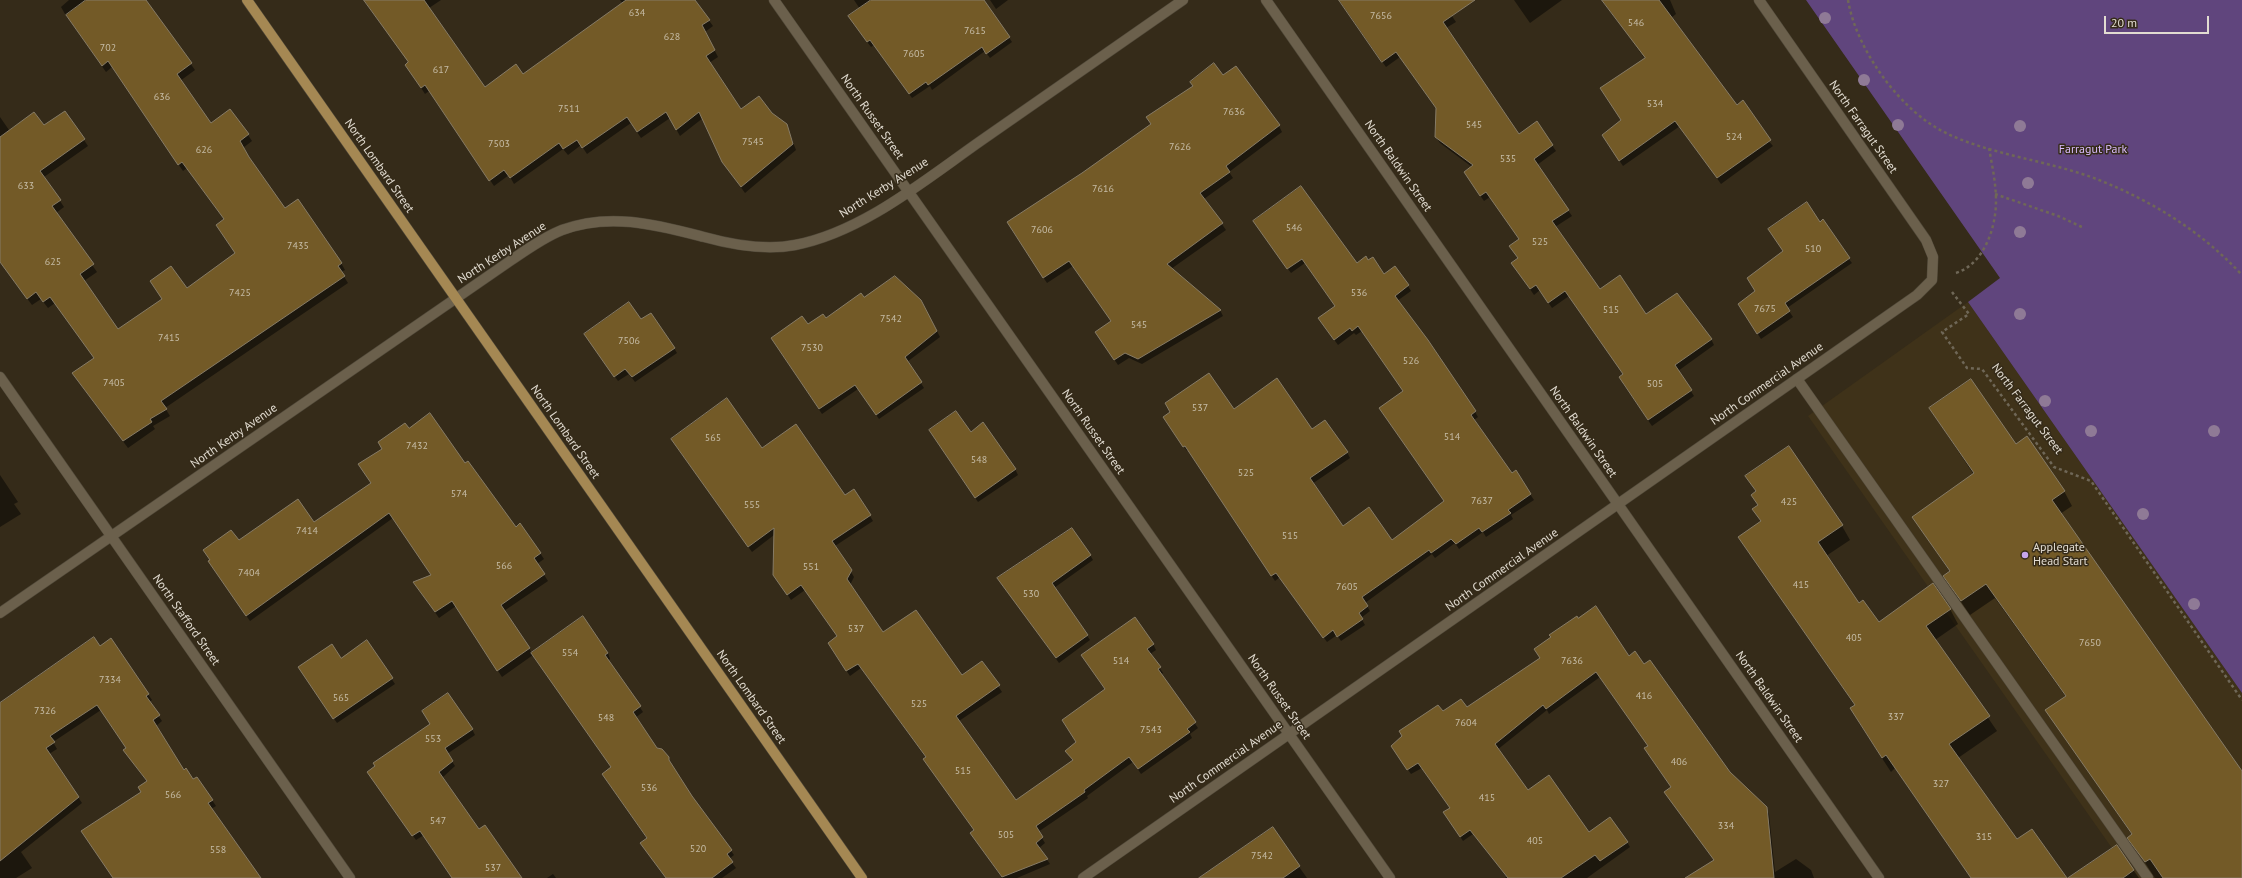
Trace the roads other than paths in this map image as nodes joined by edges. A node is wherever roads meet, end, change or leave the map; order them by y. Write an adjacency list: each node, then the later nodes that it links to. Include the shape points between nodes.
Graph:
1 (247, 0): 8 (main road, North Lombard Street)
2 (774, 0): 6 (street, North Russet Street)
3 (1183, 0): 6 (street, North Kerby Avenue)
4 (1266, 0): 11 (street, North Baldwin Street)
5 (1759, 0): 7 (street, North Farragut Street, via 1926,240 1933,257)
6 (908, 191): 8 (street, North Kerby Avenue, via 857,223 793,246 757,248 724,243 632,221 597,221 562,230 530,247); 14 (street, North Russet Street)
7 (1932, 280): 10 (street, North Commercial Avenue, via 1917,295)
8 (456, 298): 12 (street, North Kerby Avenue); 16 (main road, North Lombard Street)
9 (0, 377): 12 (street, North Stafford Street)
10 (1797, 379): 11 (street, North Commercial Avenue); 20 (street)
11 (1618, 504): 14 (street, North Commercial Avenue); 19 (street, North Baldwin Street)
12 (112, 537): 13 (street, North Kerby Avenue); 15 (street, North Stafford Street)
13 (0, 613)
14 (1289, 734): 17 (street, North Commercial Avenue); 18 (street, North Russet Street)
15 (350, 878)
16 (862, 878)
17 (1083, 878)
18 (1390, 878)
19 (1880, 878)
20 (2148, 878)

